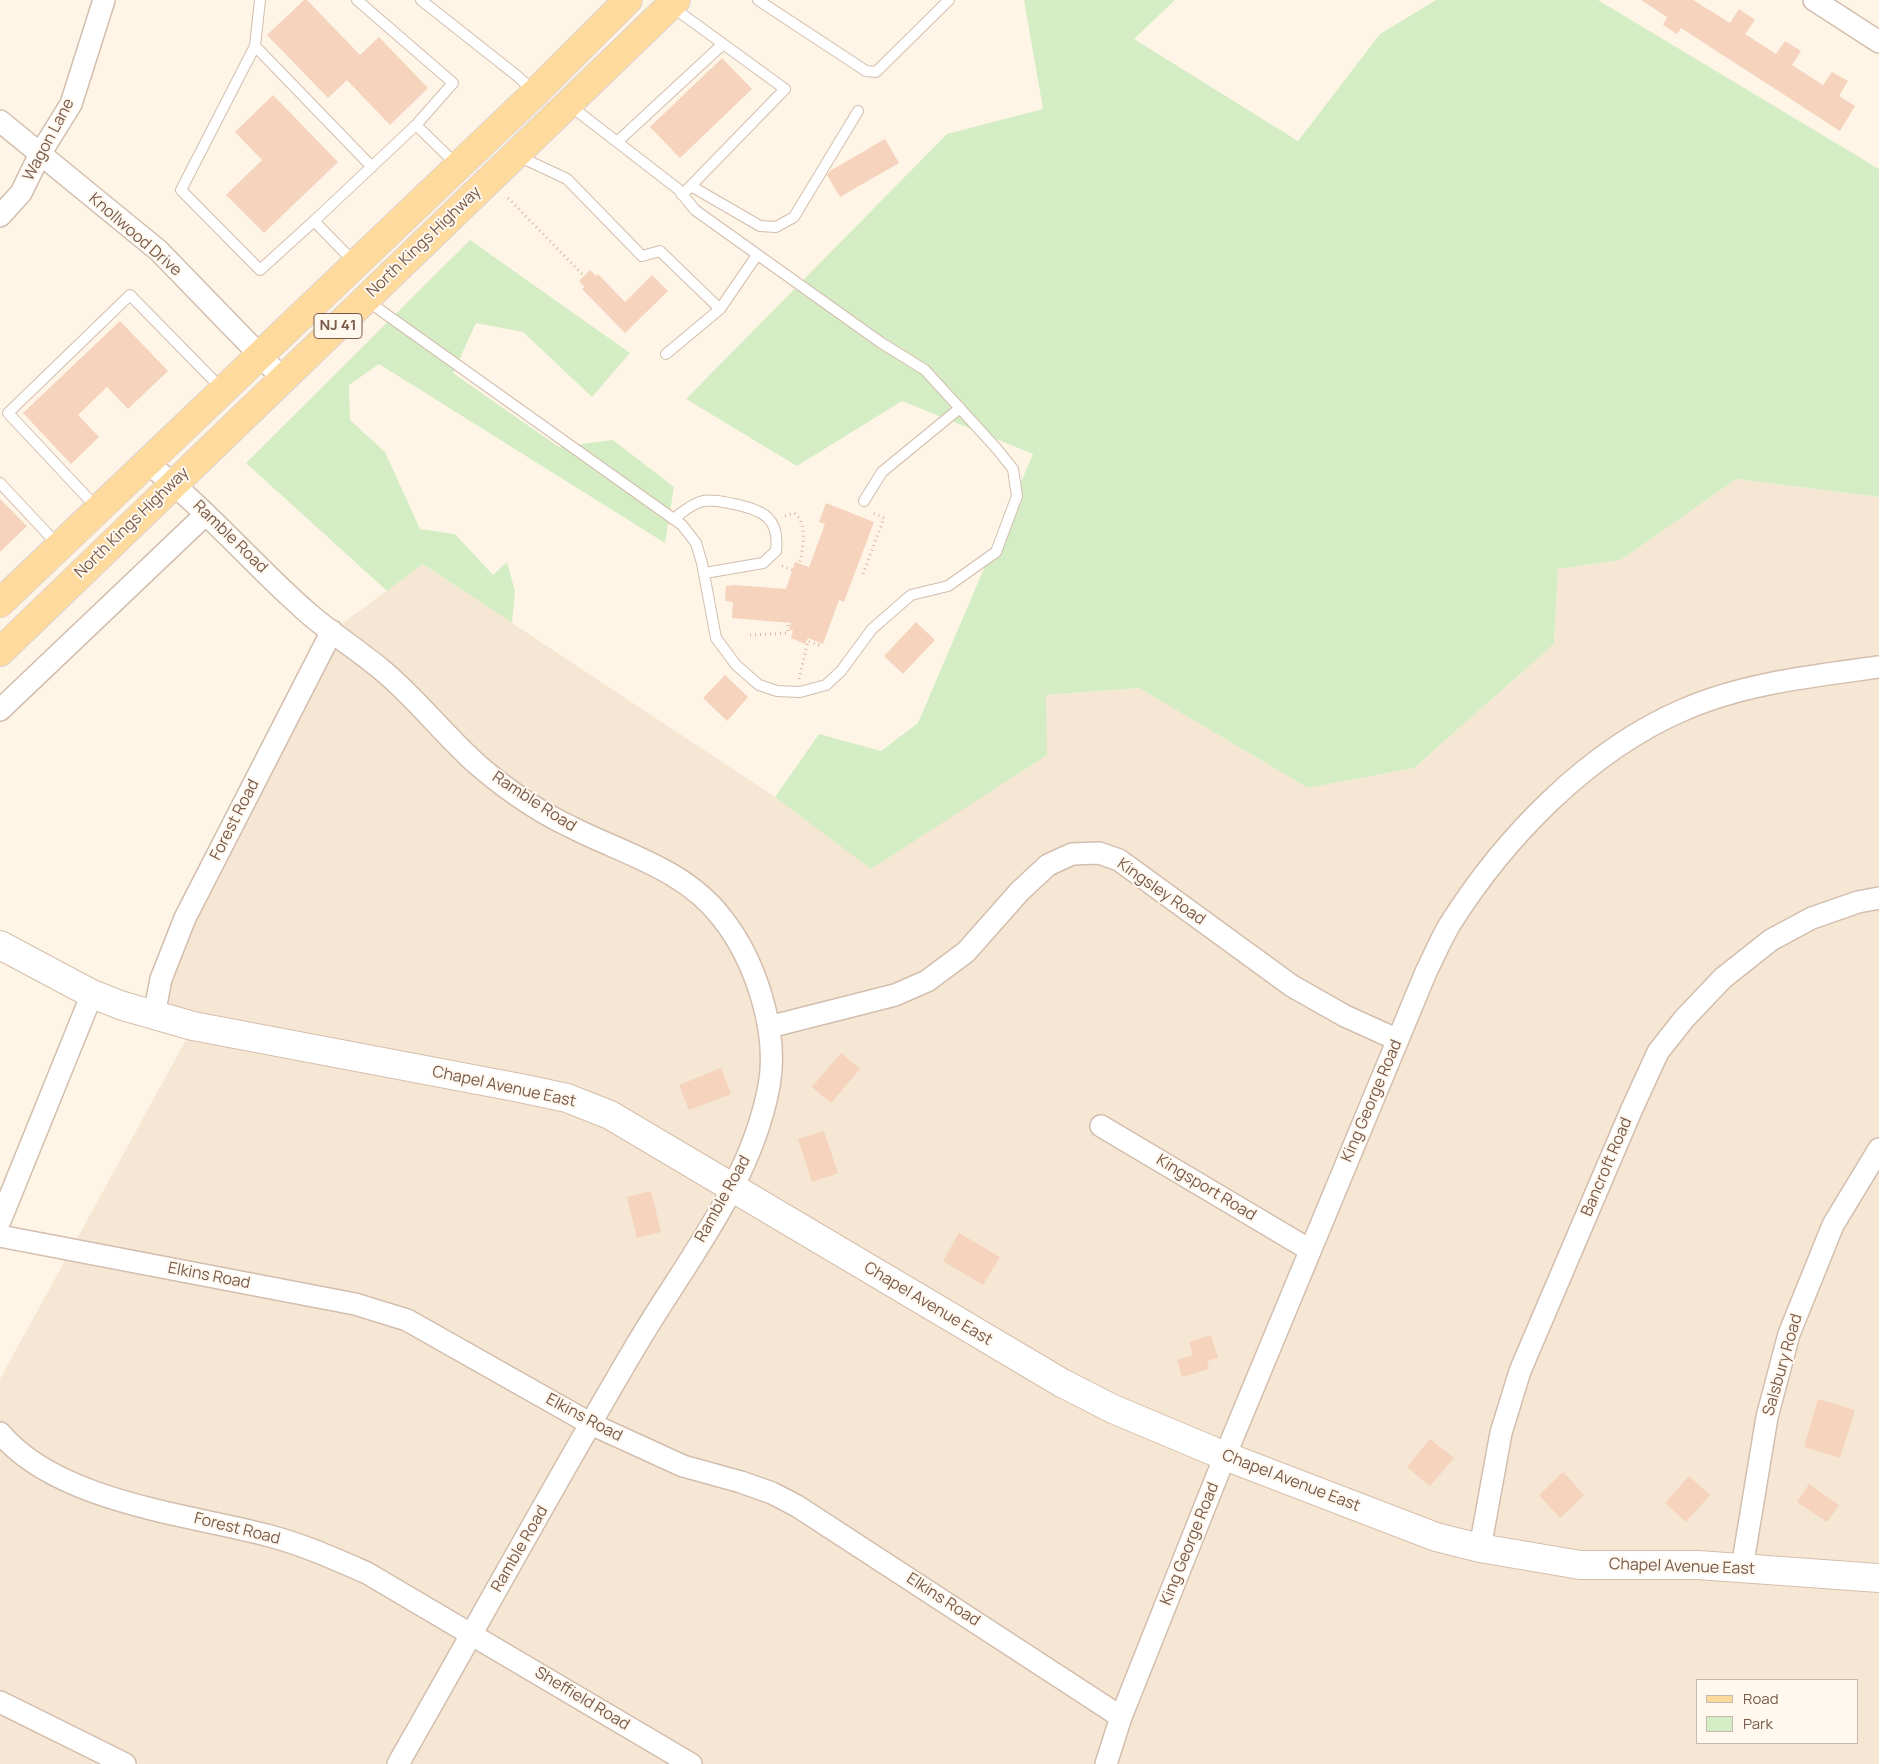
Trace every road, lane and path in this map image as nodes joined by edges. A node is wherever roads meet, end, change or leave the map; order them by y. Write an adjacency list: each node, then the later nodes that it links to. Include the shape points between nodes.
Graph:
1 (104, 0): 19 (street, Wagon Lane, via 71,104)
2 (260, 0): 12 (lane)
3 (357, 0): 17 (lane, via 453,83)
4 (421, 0): 13 (lane)
5 (628, 0): 13 (main road, North Kings Highway / NJ 41)
6 (758, 0): 7 (lane, via 866,71 876,72)
7 (949, 0)
8 (1814, 0): 10 (street)
9 (673, 3): 11 (lane); 14 (main road, North Kings Highway / NJ 41)
10 (1879, 42)
11 (724, 44): 18 (lane); 23 (lane, via 785,89)
12 (255, 46): 22 (lane); 27 (lane, via 181,190 260,270)
13 (535, 93): 21 (main road, North Kings Highway / NJ 41)
14 (568, 104): 18 (lane); 20 (main road, North Kings Highway / NJ 41)
15 (858, 111): 23 (lane, via 794,217 776,227 760,226)
16 (0, 121): 19 (street, Knollwood Drive)
17 (416, 125): 21 (lane); 22 (lane)
18 (617, 142): 24 (lane)
19 (40, 154): 26 (street, Wagon Lane, via 21,193); 33 (street, Knollwood Drive, via 159,251)
20 (515, 155): 31 (main road, North Kings Highway / NJ 41); 32 (lane, via 567,179 642,256 660,251)
21 (458, 166): 29 (main road, North Kings Highway / NJ 41)
22 (372, 167): 27 (lane)
23 (691, 186): 24 (lane)
24 (682, 195): 28 (lane, via 694,210)
25 (508, 198): 30 (path)
26 (0, 216)
27 (314, 222): 29 (lane)
28 (757, 255): 32 (lane); 37 (lane, via 925,370)
29 (355, 263): 33 (main road, North Kings Highway / NJ 41)
30 (584, 276)
31 (366, 299): 35 (main road, North Kings Highway / NJ 41); 45 (lane)
32 (720, 309): 34 (lane)
33 (258, 354): 35 (street, Knollwood Drive); 36 (main road, North Kings Highway / NJ 41)
34 (666, 354)
35 (282, 379): 40 (main road, North Kings Highway / NJ 41)
36 (222, 389): 38 (main road, North Kings Highway / NJ 41); 42 (lane, via 130,295 8,413)
37 (960, 408): 41 (lane, via 882,472); 59 (lane, via 1012,469 1017,496 996,552 948,586 911,595 872,629 842,671 826,685)
38 (146, 462): 40 (street, Ramble Road); 42 (main road, North Kings Highway / NJ 41)
39 (0, 482): 46 (lane)
40 (174, 483): 43 (street, Ramble Road); 57 (main road, North Kings Highway / NJ 41)
41 (863, 505): 51 (path, via 884,518)
42 (98, 508): 46 (main road, North Kings Highway / NJ 41)
43 (206, 514): 54 (street, Ramble Road, via 308,613); 60 (street)
44 (785, 516): 47 (path, via 794,513 799,516 804,539)
45 (673, 519): 50 (lane, via 696,542); 50 (lane, via 692,504 714,500 752,508 767,516 774,525 778,537 776,551 763,563)
46 (59, 546): 52 (main road, North Kings Highway / NJ 41)
47 (800, 562)
48 (782, 566): 49 (path)
49 (792, 570)
50 (705, 573): 59 (lane, via 716,638 736,665 759,684 777,691)
51 (863, 574)
52 (0, 603)
53 (788, 622): 55 (path, via 788,633)
54 (332, 631): 64 (street, Forest Road, via 185,918 161,979); 65 (street, Ramble Road, via 383,671 479,766 567,826 656,865 696,891 722,917 742,949)
55 (750, 635)
56 (822, 646): 59 (path, via 808,641)
57 (0, 652)
58 (1879, 667): 66 (street, King George Road, via 1799,678 1685,709 1636,733 1596,760 1546,805 1479,882 1449,926)
59 (796, 692)
60 (0, 710)
61 (1879, 898): 76 (street, Bancroft Road, via 1812,918 1771,940 1723,978 1658,1052 1520,1371 1501,1433)
62 (0, 945): 63 (street, Chapel Avenue East)
63 (92, 994): 64 (street, Chapel Avenue East); 70 (street)
64 (154, 1015): 69 (street, Chapel Avenue East, via 193,1026 567,1098 610,1115)
65 (769, 1027): 66 (street, Kingsley Road, via 895,995 927,981 966,952 1020,891 1048,865 1072,854 1099,853 1120,860 1292,986 1345,1016); 69 (street, Ramble Road, via 773,1060 769,1088 758,1134)
66 (1398, 1040): 72 (street, King George Road)
67 (1101, 1126): 72 (street, Kingsport Road)
68 (1879, 1149): 77 (street, Salsbury Road, via 1833,1225 1788,1334 1767,1417)
69 (733, 1189): 73 (street, Ramble Road, via 634,1348); 75 (street, Chapel Avenue East, via 1062,1383 1113,1409)
70 (0, 1221)
71 (0, 1236): 73 (street, Elkins Road, via 355,1304 406,1320)
72 (1310, 1250): 75 (street, King George Road)
73 (591, 1424): 79 (street, Ramble Road); 81 (street, Elkins Road, via 682,1466 741,1482 797,1506)
74 (0, 1433): 79 (street, Forest Road, via 31,1462 69,1483 128,1502 313,1549 367,1573)
75 (1225, 1456): 76 (street, Chapel Avenue East, via 1436,1537); 81 (street, King George Road)
76 (1480, 1548): 77 (street, Chapel Avenue East, via 1580,1565)
77 (1742, 1568): 78 (street, Chapel Avenue East)
78 (1879, 1578)
79 (472, 1634): 83 (street, Ramble Road); 84 (street, Sheffield Road)
80 (0, 1702): 82 (street)
81 (1121, 1716): 85 (street, King George Road)
82 (125, 1764)
83 (398, 1764)
84 (692, 1764)
85 (1106, 1764)

